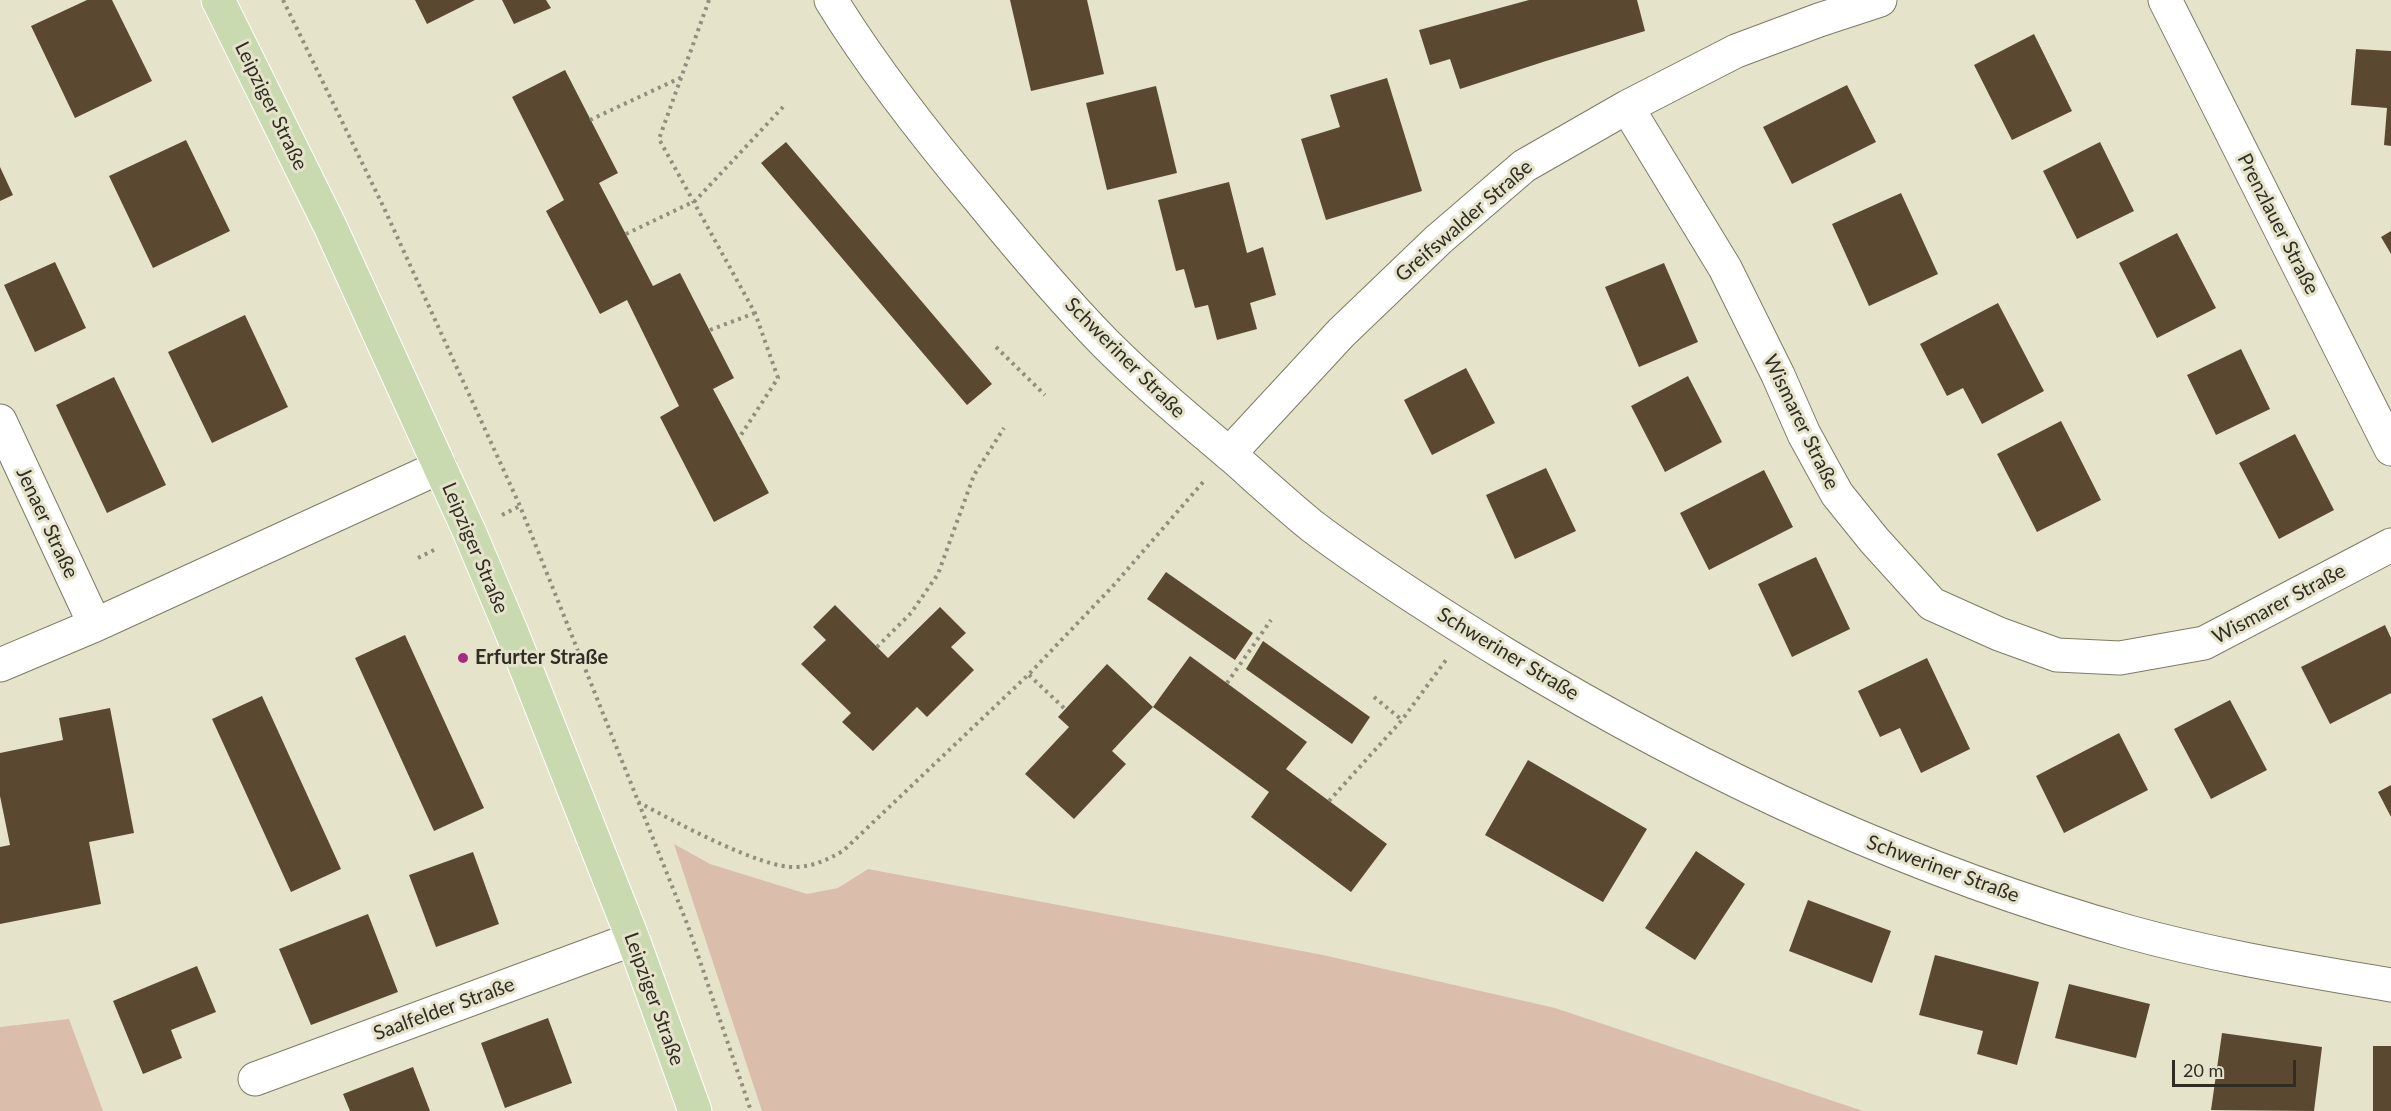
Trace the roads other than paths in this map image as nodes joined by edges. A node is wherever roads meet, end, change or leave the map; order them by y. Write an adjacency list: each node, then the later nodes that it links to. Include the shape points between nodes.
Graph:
1 (218, 0): 9 (main road, Leipziger Straße, via 330,226)
2 (831, 0): 8 (street, Schweriner Straße, via 883,79 1033,264 1104,342)
3 (1880, 0): 5 (street, Greifswalder Straße, via 1736,51)
4 (2165, 0): 7 (street, Prenzlauer Straße)
5 (1627, 107): 8 (street, Greifswalder Straße, via 1524,166 1438,240 1341,333); 10 (street, Wismarer Straße, via 1725,268 1837,494 1932,604 2057,655 2120,658 2204,643)
6 (0, 421): 11 (street, Jenaer Straße)
7 (2391, 449)
8 (1229, 454): 14 (street, Schweriner Straße, via 1311,524 1467,631 1695,763 1853,836 1995,890 2141,935 2260,963)
9 (440, 467): 11 (street); 13 (main road, Leipziger Straße, via 512,633)
10 (2391, 545)
11 (95, 625): 12 (street)
12 (0, 665)
13 (633, 939): 15 (street, Saalfelder Straße); 16 (main road, Leipziger Straße)
14 (2391, 985)
15 (255, 1078)
16 (695, 1111)

